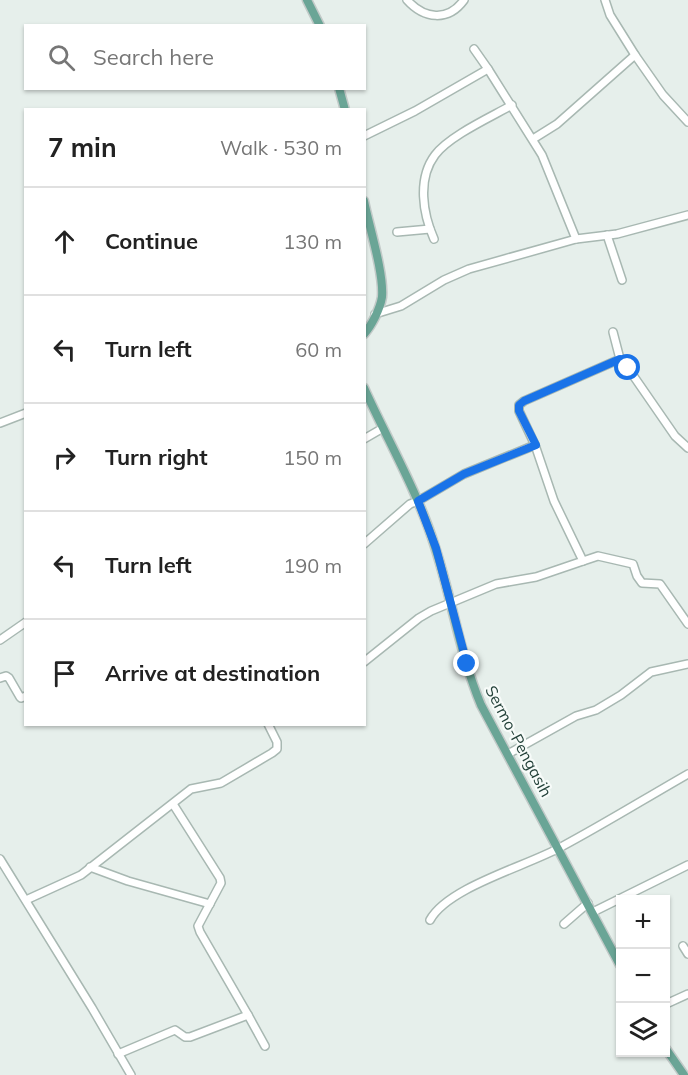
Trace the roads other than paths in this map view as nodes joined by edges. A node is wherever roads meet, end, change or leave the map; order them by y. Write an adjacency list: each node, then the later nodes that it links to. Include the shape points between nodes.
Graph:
1 (307, 0): 5 (main road)
2 (407, 0): 3 (street, via 421,12 444,15)
3 (464, 0)
4 (605, 0): 7 (street)
5 (319, 24)
6 (474, 49): 8 (street)
7 (635, 55): 12 (street); 14 (street, via 557,124)
8 (488, 69): 10 (street); 13 (street)
9 (340, 90): 11 (main road)
10 (512, 105): 14 (street); 17 (street, via 451,141 435,155 423,189)
11 (344, 108)
12 (688, 122)
13 (366, 135)
14 (533, 139): 21 (street)
15 (366, 210): 23 (main road, via 382,295)
16 (688, 215): 19 (street)
17 (430, 229): 18 (street); 20 (street)
18 (397, 232)
19 (607, 235): 21 (street); 22 (street)
20 (434, 239)
21 (576, 239): 23 (street, via 455,274 411,301)
22 (622, 280)
23 (375, 315): 24 (main road); 25 (main road)
24 (366, 323)
25 (366, 331)
26 (613, 332): 27 (street)
27 (620, 359): 35 (street, via 519,405); 36 (street, via 675,436)
28 (366, 392): 33 (main road, Sermo-Pengasih)
29 (366, 402): 33 (main road, Sermo-Pengasih)
30 (0, 413): 32 (street)
31 (24, 414): 32 (street)
32 (3, 422)
33 (381, 424): 34 (street); 37 (main road, Sermo-Pengasih)
34 (366, 437)
35 (536, 445): 37 (street, via 464,474); 39 (street, via 554,501)
36 (688, 448)
37 (418, 501): 38 (street, via 405,507); 40 (main road, Sermo-Pengasih)
38 (366, 542)
39 (583, 561): 40 (street, via 537,577 496,584); 42 (street, via 598,556 633,564 642,582 660,584)
40 (452, 603): 44 (street, via 419,618); 49 (main road, Sermo-Pengasih, via 472,684)
41 (24, 623): 43 (street)
42 (688, 624)
43 (0, 640)
44 (366, 660)
45 (688, 664): 49 (street, via 651,672 596,710 576,716)
46 (0, 678): 47 (street, via 6,676 20,697)
47 (24, 696)
48 (269, 726): 51 (street, via 277,749 226,780 191,789)
49 (508, 754): 52 (main road, Sermo-Pengasih)
50 (688, 774): 52 (street)
51 (172, 804): 55 (street); 58 (street, via 220,878)
52 (559, 848): 57 (main road, Sermo-Pengasih); 60 (street, via 457,895 435,911)
53 (0, 859): 56 (street)
54 (688, 865): 59 (street)
55 (90, 867): 56 (street); 58 (street)
56 (26, 900): 69 (street)
57 (588, 903): 59 (main road, Sermo-Pengasih); 61 (street)
58 (210, 904): 67 (street, via 198,926 200,932)
59 (593, 912): 64 (main road, Sermo-Pengasih)
60 (430, 920)
61 (564, 924)
62 (683, 946): 63 (street)
63 (688, 954)
64 (616, 956)
65 (688, 994): 66 (street)
66 (668, 1003)
67 (248, 1015): 68 (street); 69 (street, via 190,1037 175,1030)
68 (265, 1046)
69 (118, 1054): 71 (street)
70 (670, 1055): 72 (main road)
71 (131, 1075)
72 (684, 1075)

